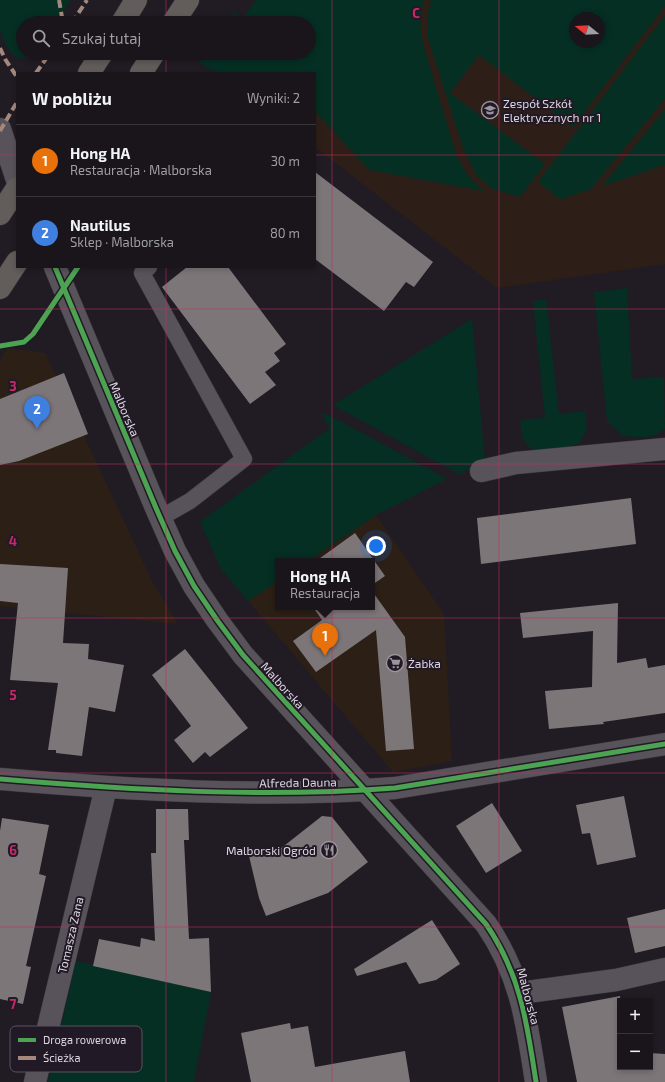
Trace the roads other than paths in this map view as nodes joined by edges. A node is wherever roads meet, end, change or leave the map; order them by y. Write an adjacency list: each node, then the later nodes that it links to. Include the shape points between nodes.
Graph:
1 (136, 0): 3 (main road)
2 (188, 0): 4 (main road)
3 (126, 16)
4 (178, 16)
5 (97, 60): 7 (main road)
6 (149, 60): 8 (main road)
7 (90, 72)
8 (141, 72)
9 (0, 130): 10 (street)
10 (16, 177)
11 (16, 190): 12 (main road)
12 (0, 214)
13 (16, 264): 16 (main road)
14 (55, 268): 19 (street, Malborska)
15 (148, 268): 19 (lane, via 142,273 244,459 190,501)
16 (0, 288)
17 (665, 449): 18 (street, via 516,464)
18 (481, 472)
19 (160, 518): 23 (street, Malborska, via 194,586 221,626 243,655)
20 (665, 744): 23 (street, Alfreda Dauna)
21 (0, 779): 22 (street, Alfreda Dauna)
22 (106, 787): 23 (street, Alfreda Dauna, via 246,793); 26 (street, Tomasza Zana)
23 (365, 791): 25 (street, Malborska, via 486,924 511,967)
24 (665, 969): 25 (street, via 616,980)
25 (520, 993): 29 (street, Malborska)
26 (48, 1026)
27 (37, 1072): 28 (street, Tomasza Zana)
28 (35, 1082)
29 (536, 1082)

